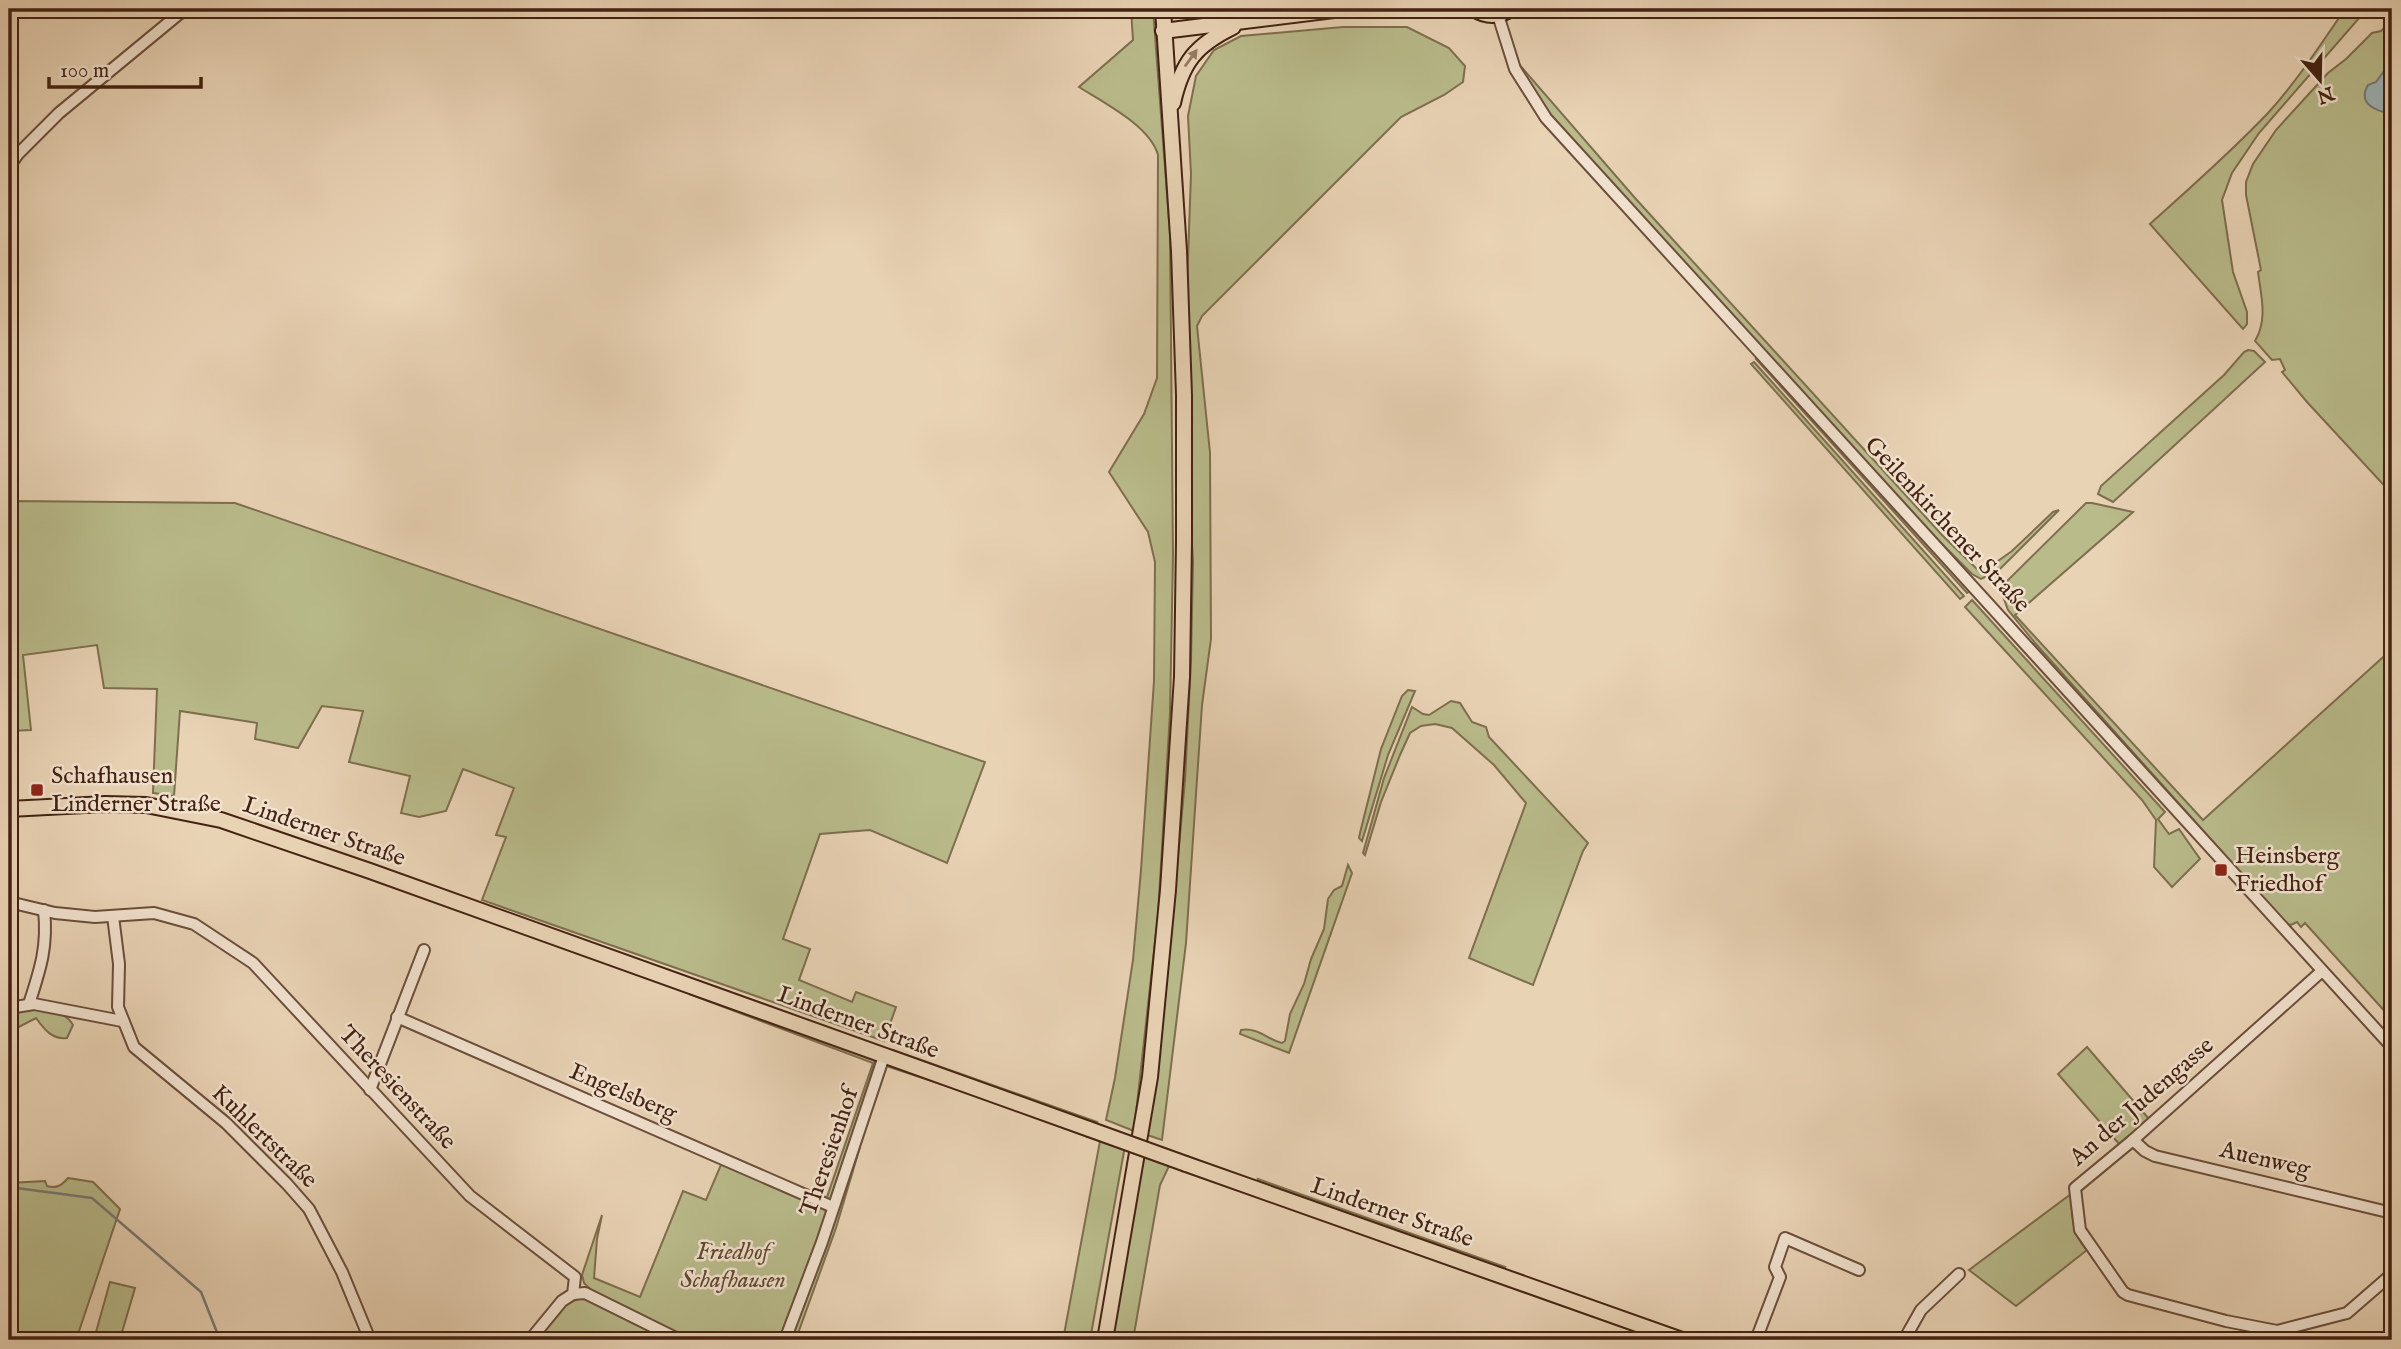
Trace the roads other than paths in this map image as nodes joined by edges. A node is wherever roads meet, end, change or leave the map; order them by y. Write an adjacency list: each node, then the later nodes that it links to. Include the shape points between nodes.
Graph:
1 (186, 9): 9 (street, via 59,113)
2 (1163, 9): 7 (main road)
3 (1342, 9): 6 (main road)
4 (1474, 9): 5 (main road, via 1484,15)
5 (1505, 12): 15 (street, Geilenkirchener Straße, via 1515,69 1546,118)
6 (1242, 22): 7 (main road); 8 (main road, one-way to 6, via 1184,68 1196,50)
7 (1163, 31): 8 (main road)
8 (1169, 118): 34 (main road, via 1184,396 1182,677 1150,1077)
9 (9, 167)
10 (9, 809): 21 (main road, Linderner Straße, via 146,805 221,820)
11 (9, 902): 12 (street, Theresienstraße)
12 (44, 910): 13 (street, Theresienstraße); 16 (street, via 47,936)
13 (113, 916): 19 (street, Kuhlertstraße); 22 (street, Theresienstraße, via 154,914 194,924 253,963)
14 (424, 950): 18 (street)
15 (2322, 971): 20 (street, Geilenkirchener Straße); 23 (street, An der Judengasse)
16 (29, 1004): 17 (street); 19 (street)
17 (9, 1008)
18 (397, 1017): 22 (street); 24 (street, Engelsberg)
19 (122, 1021): 30 (street, Kuhlertstraße, via 134,1047 226,1123 309,1209)
20 (2392, 1047)
21 (884, 1056): 24 (street, Theresienhof); 35 (main road, Linderner Straße, bridge)
22 (370, 1090): 29 (street, Theresienstraße, via 470,1196 575,1277)
23 (2133, 1140): 25 (street, Auenweg, via 2155,1156); 28 (street, An der Judengasse, via 2075,1188 2080,1230 2128,1295 2277,1331 2347,1313)
24 (833, 1207): 33 (street, Theresienhof)
25 (2392, 1213)
26 (1860, 1270): 36 (street, via 1785,1238 1775,1267 1780,1277)
27 (1959, 1274): 37 (street, via 1921,1310)
28 (2392, 1274)
29 (573, 1294): 31 (street); 32 (street, via 586,1293)
30 (370, 1340)
31 (530, 1340)
32 (680, 1340)
33 (785, 1340)
34 (1105, 1340)
35 (1682, 1340)
36 (1756, 1340)
37 (1904, 1340)

